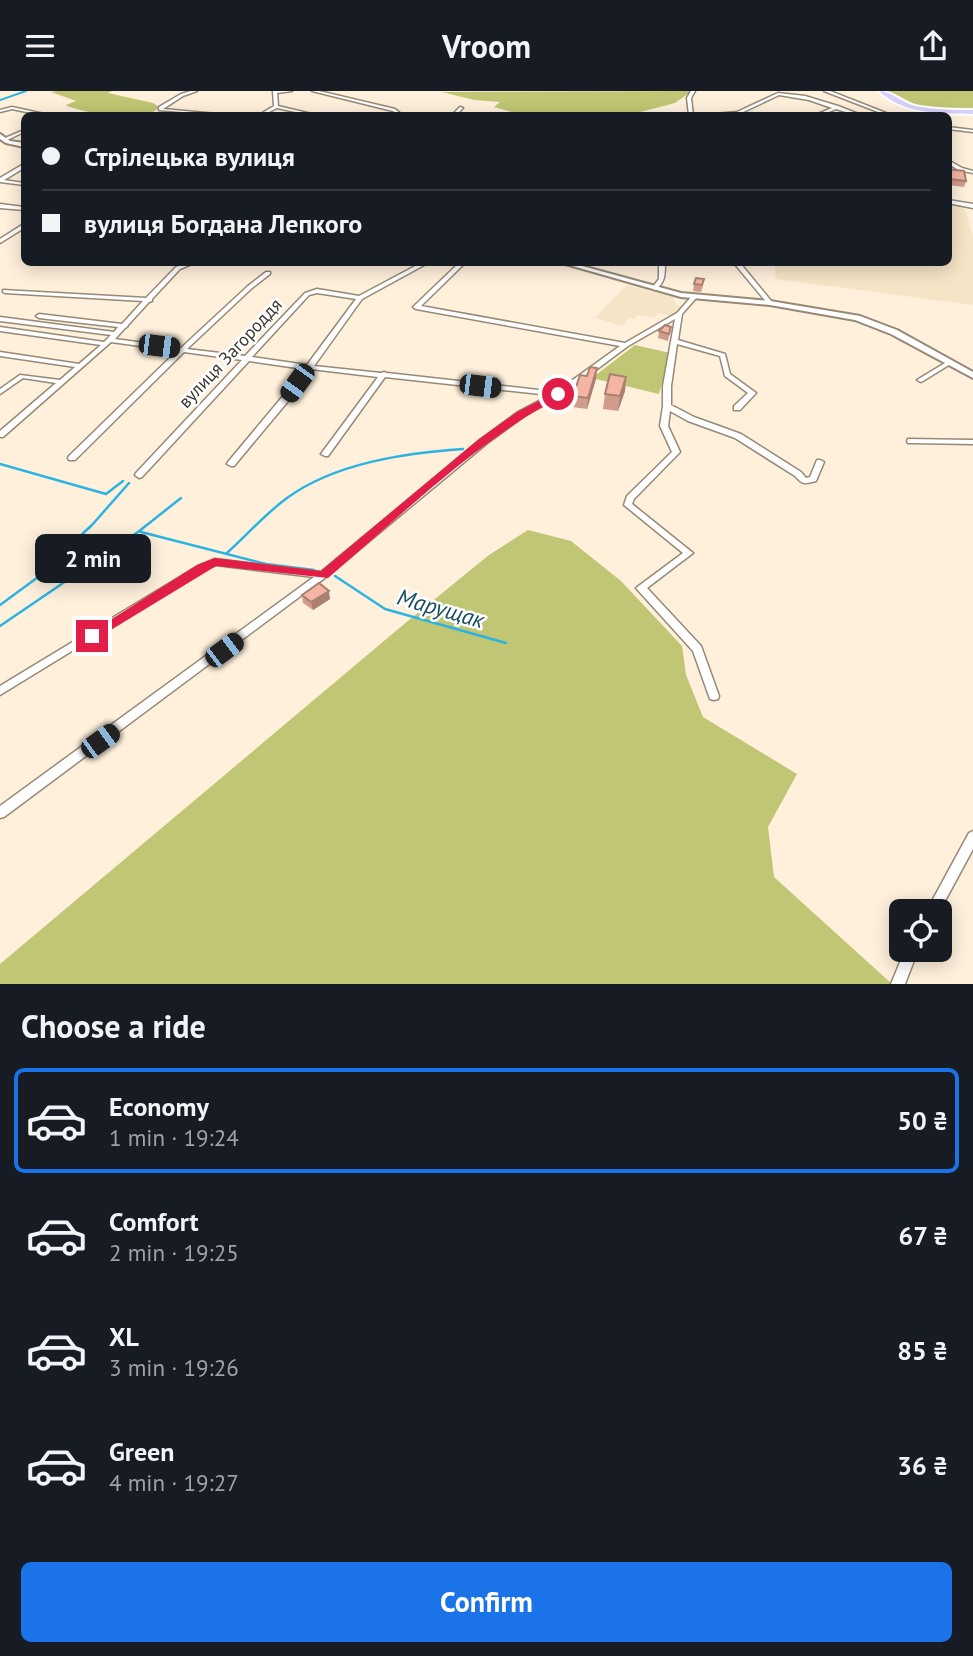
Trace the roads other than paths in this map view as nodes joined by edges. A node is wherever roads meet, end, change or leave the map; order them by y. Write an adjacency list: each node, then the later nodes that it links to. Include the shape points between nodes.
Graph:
1 (195, 91): 15 (street)
2 (276, 91): 3 (street); 12 (street)
3 (290, 91)
4 (314, 91): 21 (street)
5 (693, 91): 23 (street)
6 (787, 91): 10 (street)
7 (826, 91): 27 (street)
8 (882, 91): 28 (main road, via 909,106)
9 (819, 92): 11 (street, via 830,96)
10 (809, 99): 11 (street); 24 (street, via 778,94)
11 (824, 102): 13 (street)
12 (276, 107): 19 (street); 20 (street)
13 (837, 107): 25 (street); 26 (street)
14 (461, 108): 22 (street)
15 (161, 110): 18 (street)
16 (0, 111): 17 (street)
17 (30, 112)
18 (187, 112)
19 (267, 112)
20 (300, 112)
21 (396, 112)
22 (457, 112)
23 (691, 112)
24 (740, 112)
25 (826, 112)
26 (851, 112)
27 (879, 112)
28 (973, 113)
29 (952, 128): 30 (street)
30 (973, 131)
31 (21, 132): 32 (street)
32 (2, 138): 33 (street)
33 (21, 144)
34 (952, 164): 36 (street)
35 (21, 168): 37 (street)
36 (973, 172)
37 (0, 180): 38 (street)
38 (21, 184)
39 (952, 202): 41 (street)
40 (0, 206): 42 (street)
41 (973, 206)
42 (21, 209)
43 (21, 228): 45 (street)
44 (0, 232): 45 (street)
45 (13, 233): 46 (street)
46 (0, 241)
47 (183, 266): 58 (street)
48 (419, 266): 57 (street)
49 (459, 266): 67 (street, via 419,302 418,309)
50 (576, 266): 54 (street)
51 (662, 266): 54 (street, via 662,279)
52 (739, 266): 59 (street)
53 (268, 273): 68 (street)
54 (655, 288): 56 (street)
55 (5, 291): 58 (street)
56 (695, 296): 59 (street); 60 (street)
57 (360, 298): 70 (street, вулиця Загороддя, via 311,292); 73 (street)
58 (150, 300): 63 (street)
59 (769, 303): 71 (street, via 874,323)
60 (679, 314): 66 (street); 67 (street)
61 (39, 316): 63 (street)
62 (0, 319): 65 (street)
63 (125, 326): 65 (street)
64 (0, 329): 65 (street)
65 (111, 339): 68 (street); 72 (street)
66 (676, 341): 80 (street); 81 (street, via 723,355 727,375 752,393)
67 (626, 345): 79 (street)
68 (183, 349): 70 (street); 86 (street)
69 (0, 354): 72 (street)
70 (245, 359): 73 (street); 89 (street, вулиця Загороддя)
71 (950, 362): 75 (street); 76 (street)
72 (80, 366): 77 (street)
73 (308, 367): 74 (street); 88 (street)
74 (384, 374): 79 (street); 85 (street)
75 (973, 375)
76 (921, 380)
77 (61, 381): 78 (street, via 22,376); 82 (street)
78 (0, 392)
79 (558, 394): 90 (street, via 483,442)
80 (667, 406): 87 (street, via 738,436 804,481 813,479); 92 (street, via 664,426 677,452 628,505 689,552 641,588 697,649)
81 (737, 408)
82 (0, 435)
83 (911, 440): 84 (street)
84 (973, 442)
85 (325, 454)
86 (72, 457)
87 (820, 462)
88 (231, 464)
89 (139, 475)
90 (323, 575): 91 (street, via 215,562); 93 (street)
91 (0, 691)
92 (714, 696)
93 (0, 813)
94 (973, 837): 95 (street)
95 (940, 899)
96 (907, 962): 97 (street)
97 (898, 984)

